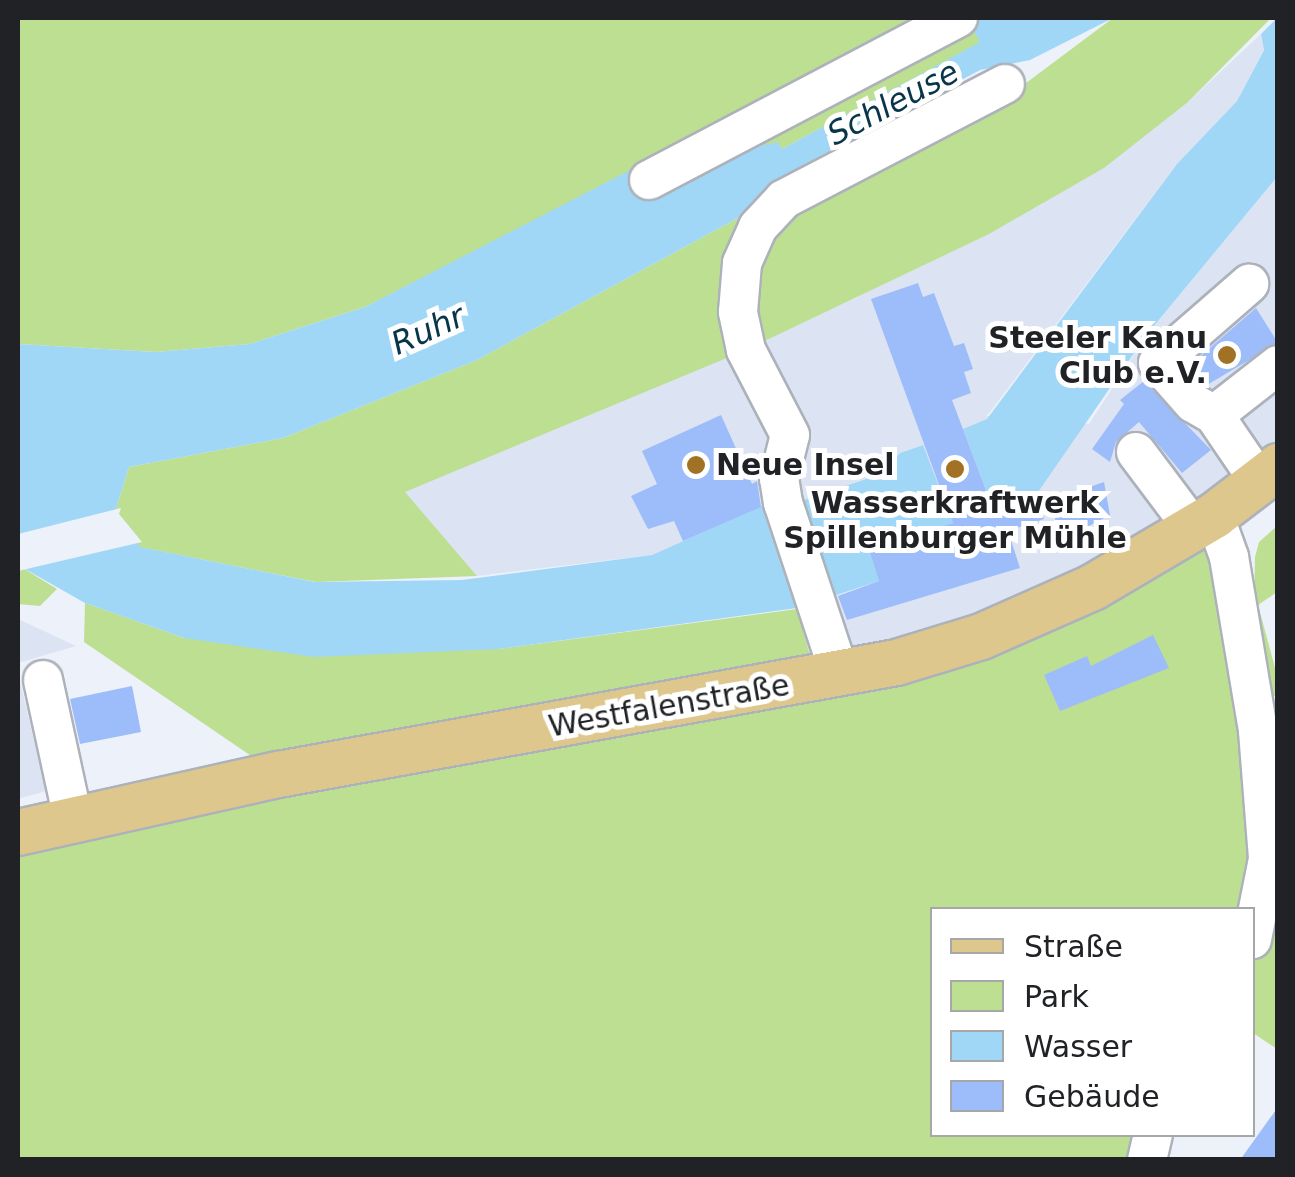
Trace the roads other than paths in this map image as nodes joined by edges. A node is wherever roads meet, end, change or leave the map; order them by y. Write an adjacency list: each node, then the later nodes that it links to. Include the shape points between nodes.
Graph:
1 (958, 18): 3 (street)
2 (1004, 84): 10 (street, via 784,199 758,227 742,264 738,312 746,350 790,435 779,479)
3 (649, 180)
4 (1250, 284): 6 (street, via 1158,362 1193,403)
5 (1278, 365): 6 (street)
6 (1214, 415): 8 (street)
7 (1136, 452): 9 (street)
8 (1268, 473): 9 (main road, Westfalenstraße)
9 (1204, 521): 10 (main road, Westfalenstraße, via 1092,588 981,636); 14 (street, via 1229,557)
10 (840, 675): 12 (main road, Westfalenstraße, via 278,774)
11 (43, 680): 12 (street)
12 (73, 818): 13 (main road, Westfalenstraße)
13 (18, 832)
14 (1273, 852): 15 (street)
15 (1255, 927)

